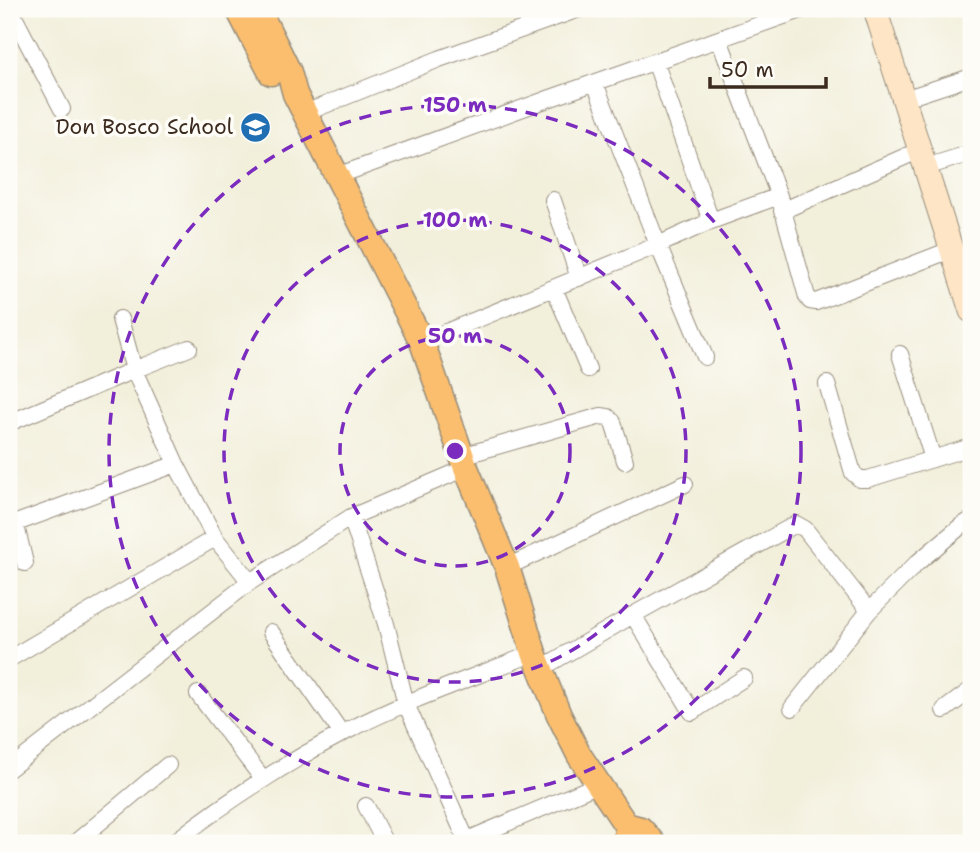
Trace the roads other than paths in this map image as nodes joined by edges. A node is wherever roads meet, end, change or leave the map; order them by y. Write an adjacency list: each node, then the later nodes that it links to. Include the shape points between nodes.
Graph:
1 (10, 9): 13 (street)
2 (238, 9): 12 (main road, via 274,80)
3 (258, 9): 12 (main road)
4 (579, 9): 12 (street)
5 (804, 9): 7 (street)
6 (875, 9): 11 (main road)
7 (719, 39): 8 (street); 18 (street)
8 (655, 61): 10 (street); 19 (street)
9 (971, 77): 11 (street)
10 (595, 83): 16 (street); 20 (street)
11 (904, 99): 15 (main road)
12 (300, 103): 16 (main road)
13 (62, 109)
14 (971, 153): 15 (street)
15 (923, 158): 18 (street); 21 (main road)
16 (337, 177): 26 (main road)
17 (553, 200): 22 (street)
18 (780, 203): 19 (street); 21 (street, via 810,302)
19 (711, 221): 20 (street)
20 (658, 245): 22 (street); 29 (street)
21 (953, 249): 24 (main road)
22 (579, 278): 23 (street)
23 (554, 288): 26 (street); 30 (street)
24 (971, 312)
25 (120, 319): 31 (street)
26 (422, 342): 37 (main road)
27 (189, 348): 31 (street)
28 (900, 354): 35 (street)
29 (705, 356)
30 (588, 369)
31 (134, 370): 33 (street); 38 (street)
32 (827, 384): 35 (street, via 853,473 860,479)
33 (9, 423)
34 (971, 447): 35 (street)
35 (933, 459)
36 (625, 461): 37 (street, via 612,422 601,416)
37 (464, 462): 40 (street); 44 (main road)
38 (176, 464): 42 (street); 43 (street, via 19,522 16,526)
39 (685, 484): 44 (street)
40 (351, 517): 45 (street); 54 (street)
41 (971, 520): 46 (street, via 917,563)
42 (215, 538): 45 (street); 49 (street)
43 (25, 563)
44 (506, 567): 50 (main road)
45 (250, 582): 59 (street)
46 (869, 611): 47 (street, via 805,529 796,524); 55 (street)
47 (633, 615): 50 (street); 51 (street, via 697,719)
48 (271, 632): 57 (street)
49 (9, 659)
50 (537, 661): 54 (street); 61 (main road, via 569,737)
51 (744, 678)
52 (971, 690): 56 (street)
53 (198, 694): 60 (street)
54 (406, 704): 57 (street); 64 (street)
55 (792, 708)
56 (944, 710)
57 (342, 734): 60 (street)
58 (168, 765): 65 (street)
59 (9, 769)
60 (263, 779): 66 (street)
61 (599, 784): 63 (main road); 64 (street)
62 (366, 806): 67 (street)
63 (628, 834): 68 (main road, via 641,829)
64 (463, 842)
65 (75, 843)
66 (173, 843)
67 (385, 843)
68 (653, 843)

